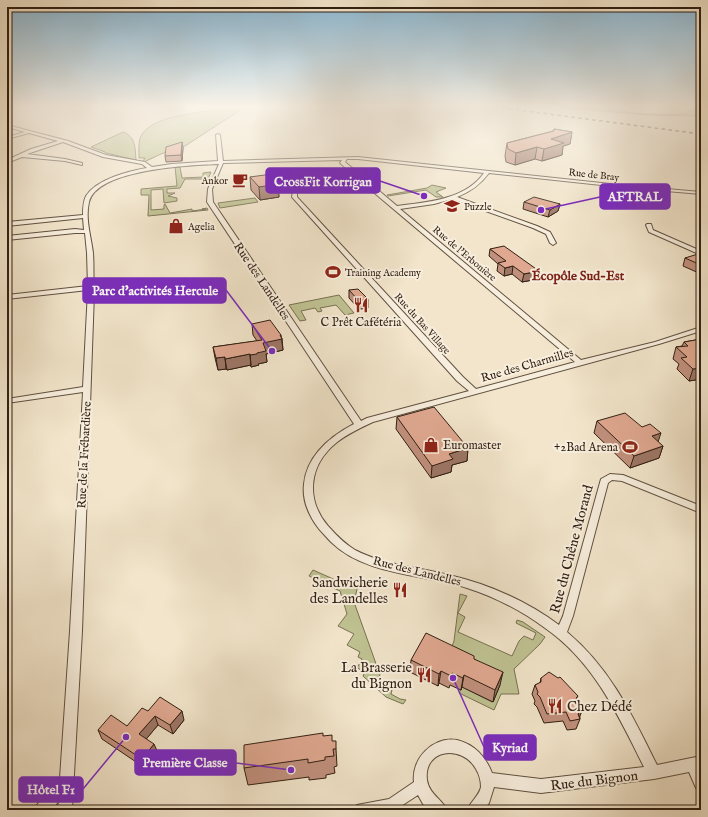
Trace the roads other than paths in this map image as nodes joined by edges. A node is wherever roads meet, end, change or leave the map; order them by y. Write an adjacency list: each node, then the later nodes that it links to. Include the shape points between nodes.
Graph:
1 (50, 145): 4 (street)
2 (75, 145): 9 (street, via 105,156 143,163)
3 (220, 145): 7 (street)
4 (20, 155): 6 (street); 8 (street)
5 (346, 158): 7 (street, Rue de Bray); 10 (street, Rue de Bray); 11 (street, Rue de l'Erbonière, via 342,162)
6 (7, 162)
7 (221, 163): 9 (street, Rue de Bray); 30 (street, Rue des Landelles, via 210,189 210,202)
8 (80, 164)
9 (150, 168): 15 (street, Rue de la Frébardière, via 122,176 93,191 88,198)
10 (488, 172): 12 (street, Rue de Bray); 13 (street, via 472,188)
11 (360, 178): 14 (street, Rue de l'Erbonière); 28 (street, Rue du Bas Village, via 305,186 295,191 294,197 460,379)
12 (701, 193)
13 (452, 197): 14 (street, via 428,204); 21 (street, via 535,227 548,233)
14 (396, 208): 26 (street, Rue de l'Erbonière)
15 (86, 216): 18 (street); 19 (street, Rue de la Frébardière)
16 (7, 224): 18 (street)
17 (649, 225): 22 (street, via 651,231)
18 (46, 227): 19 (street); 20 (street)
19 (88, 232): 23 (street, Rue de la Frébardière)
20 (7, 238)
21 (553, 243)
22 (701, 254)
23 (91, 288): 24 (street); 27 (street, Rue de la Frébardière)
24 (7, 297)
25 (701, 329): 26 (street, Rue des Charmilles)
26 (580, 363): 28 (street, Rue des Charmilles)
27 (87, 389): 29 (street); 36 (street, Rue de la Frébardière, via 74,683)
28 (475, 392): 30 (street, Rue des Charmilles)
29 (7, 401)
30 (359, 425): 32 (street, Rue des Landelles, via 339,436 325,449 316,461 310,477 308,491 311,505 327,533 346,549 376,563 454,580 493,593 530,612)
31 (701, 510): 32 (street, Rue du Chêne Morand, via 622,478 610,477 604,481 568,616)
32 (561, 633): 34 (street, Rue des Landelles, via 586,656 609,685)
33 (697, 764): 34 (street, Rue du Bignon); 37 (street)
34 (654, 772): 35 (street, Rue du Bignon, via 541,786)
35 (487, 779): 38 (street, via 479,760 471,753 453,746 443,747 434,750 424,761 420,775); 43 (street, via 485,798)
36 (66, 782): 39 (street); 40 (street, Rue de la Frébardière)
37 (701, 783)
38 (421, 786): 41 (street, via 391,805); 42 (street, via 432,805)
39 (42, 810)
40 (65, 810)
41 (362, 810)
42 (440, 810)
43 (474, 810)

